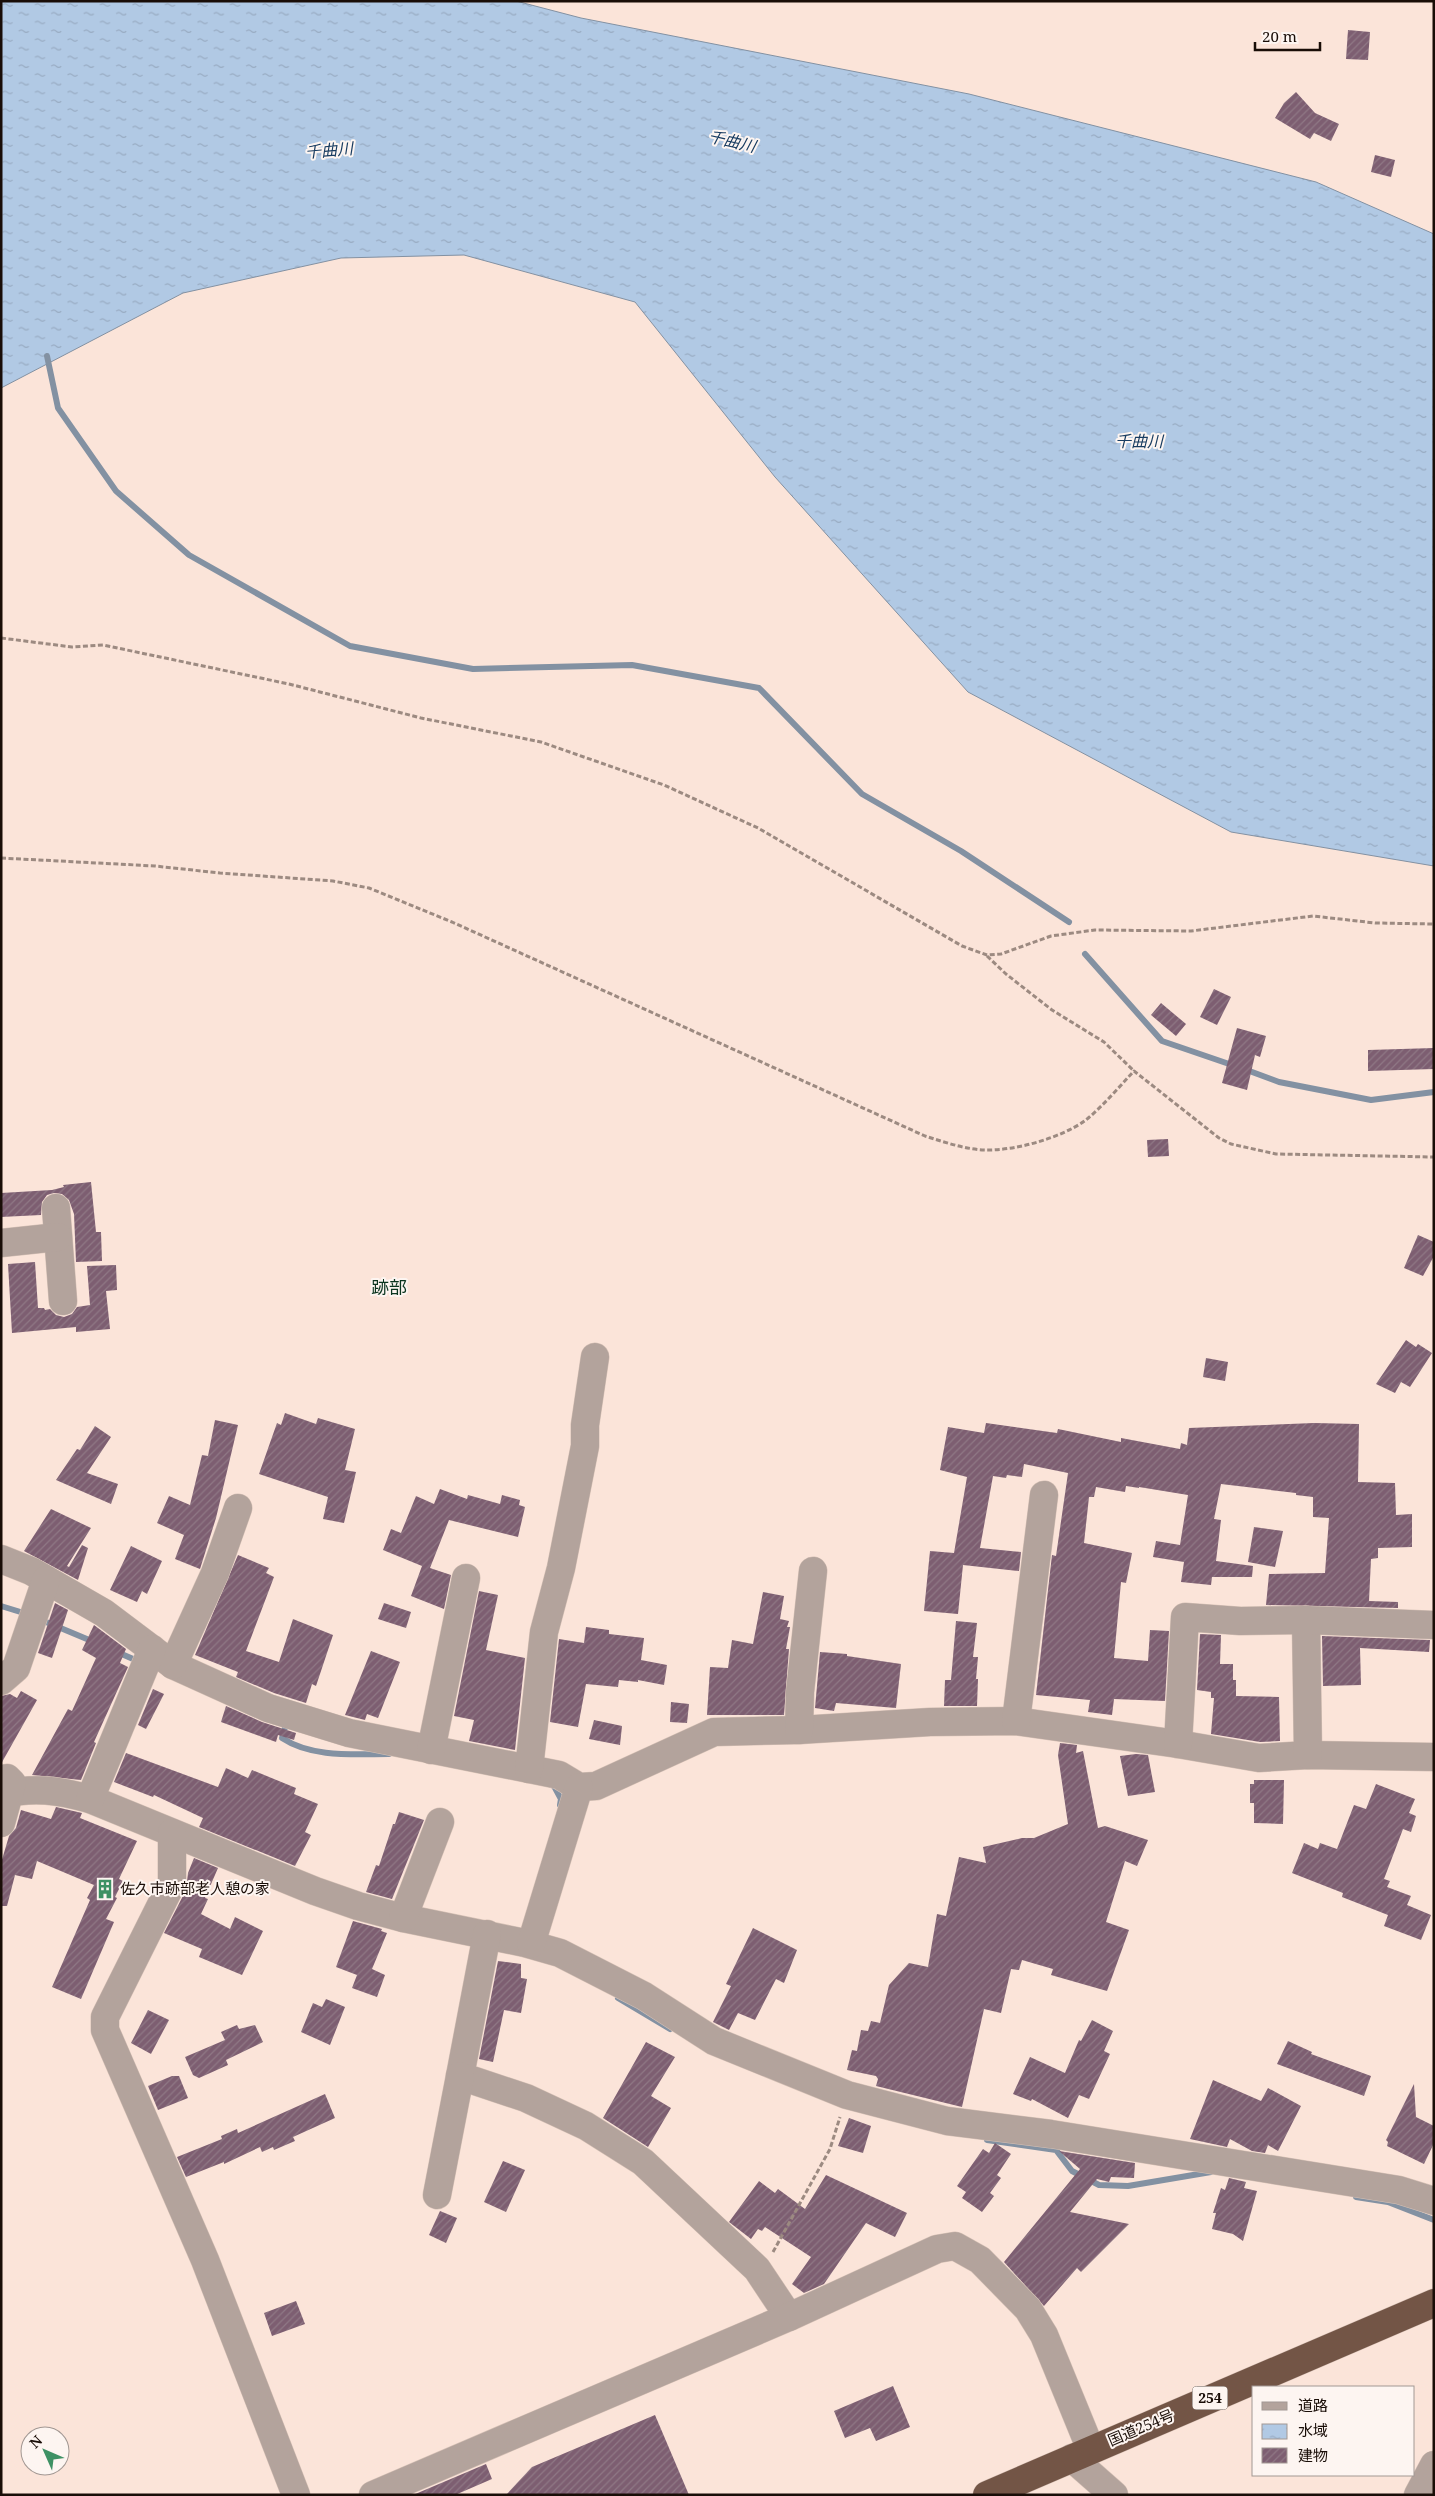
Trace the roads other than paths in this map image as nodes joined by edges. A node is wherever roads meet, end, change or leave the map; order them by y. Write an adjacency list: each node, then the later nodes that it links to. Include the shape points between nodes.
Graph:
1 (56, 1208): 2 (street)
2 (58, 1237): 3 (street); 4 (street)
3 (1, 1243)
4 (63, 1301)
5 (595, 1357): 22 (street, via 585,1446 561,1568 544,1632)
6 (1044, 1495): 16 (street)
7 (238, 1508): 14 (street, via 215,1573)
8 (1, 1560): 11 (street)
9 (813, 1571): 17 (street)
10 (466, 1578): 19 (street)
11 (46, 1580): 14 (street, via 104,1614); 15 (street, via 16,1668)
12 (1306, 1620): 13 (street); 18 (street, via 1240,1621 1186,1617); 20 (street)
13 (1434, 1625)
14 (154, 1660): 19 (street, via 268,1708 349,1733); 25 (street)
15 (1, 1682)
16 (1016, 1721): 17 (street, via 930,1722); 18 (street)
17 (799, 1730): 24 (street, via 714,1732 596,1786)
18 (1178, 1744): 20 (street, via 1259,1758)
19 (431, 1750): 22 (street)
20 (1308, 1756): 21 (street)
21 (1434, 1757)
22 (529, 1769): 24 (street, via 559,1775)
23 (4, 1787): 25 (street, via 48,1789); 26 (street)
24 (579, 1787): 30 (street)
25 (90, 1800): 28 (street)
26 (1, 1822)
27 (440, 1822): 29 (street)
28 (172, 1833): 29 (street, via 315,1891); 38 (street, via 172,1883 105,2017 105,2030 204,2260)
29 (403, 1918): 30 (street)
30 (513, 1940): 31 (street); 33 (street, via 560,1953 586,1965 644,1996 714,2041 847,2095 947,2120 1399,2190)
31 (460, 2076): 32 (street); 35 (street, via 526,2098 586,2126 643,2162 757,2269)
32 (437, 2195)
33 (1434, 2201)
34 (1434, 2303): 36 (highway, 国道254号 / 254)
35 (789, 2316): 36 (street, via 937,2249 956,2246 980,2260 1028,2308 1044,2335); 39 (street)
36 (1082, 2454): 40 (highway, 国道254号 / 254); 41 (street)
37 (1434, 2466): 42 (street)
38 (296, 2495)
39 (373, 2495)
40 (987, 2495)
41 (1114, 2495)
42 (1418, 2495)

